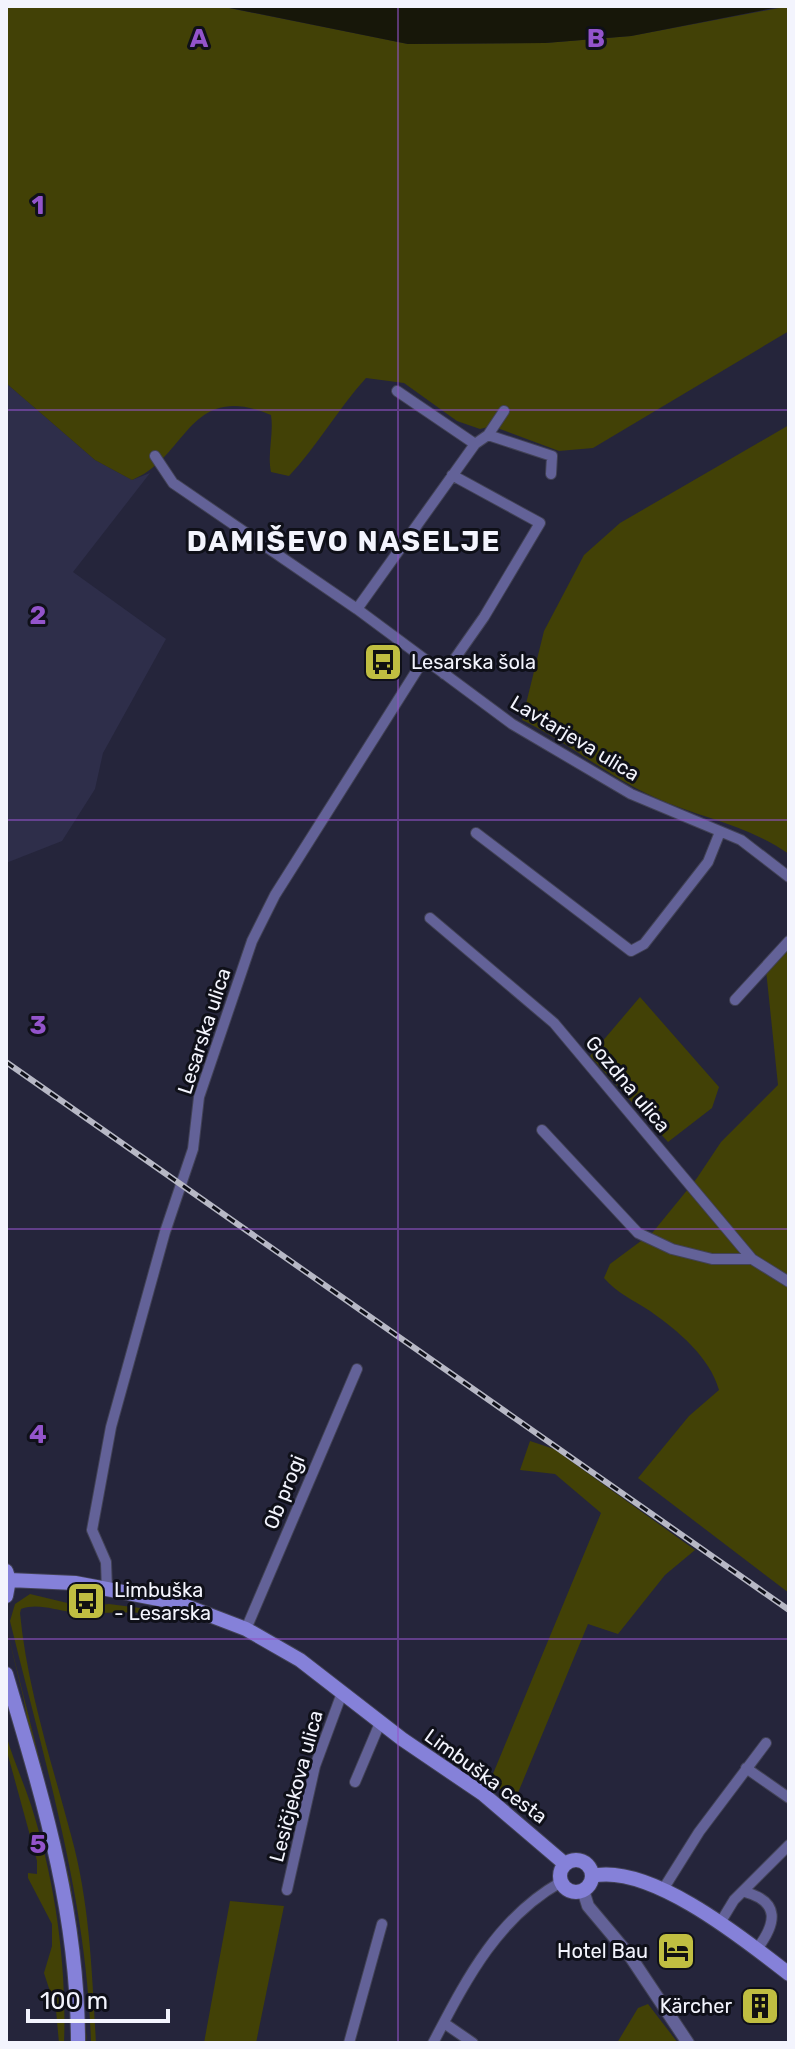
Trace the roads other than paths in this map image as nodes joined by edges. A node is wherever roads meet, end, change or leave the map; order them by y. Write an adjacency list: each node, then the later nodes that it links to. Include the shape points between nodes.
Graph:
1 (397, 391): 4 (street)
2 (504, 411): 3 (street)
3 (488, 435): 4 (street); 6 (street, via 552,456)
4 (475, 444): 7 (street)
5 (155, 456): 8 (street, Lavtarjeva ulica, via 173,483)
6 (551, 474)
7 (452, 475): 8 (street); 10 (street, via 540,523)
8 (357, 609): 9 (street, Lavtarjeva ulica)
9 (424, 659): 10 (street, Lavtarjeva ulica); 22 (street, Lesarska ulica, via 263,916 199,1097 193,1149 111,1427 92,1530 106,1562)
10 (444, 674): 11 (street, Lavtarjeva ulica, via 512,724 590,771)
11 (720, 832): 12 (street, via 708,862 644,944 631,951); 13 (street, Lavtarjeva ulica, via 754,848)
12 (476, 833)
13 (789, 877)
14 (430, 918): 18 (street, Gozdna ulica, via 554,1023)
15 (789, 941): 16 (street)
16 (735, 1000)
17 (542, 1130): 18 (street, via 638,1233 712,1259)
18 (752, 1259): 19 (street, Gozdna ulica)
19 (789, 1282)
20 (357, 1369): 24 (street, Ob progi)
21 (8, 1575): 22 (main road, Limbuška cesta); 23 (main road)
22 (107, 1590): 24 (main road, Limbuška cesta, via 178,1603)
23 (6, 1596)
24 (246, 1629): 26 (main road, Limbuška cesta, via 300,1660)
25 (6, 1674): 47 (main road, via 65,1887 78,1983)
26 (342, 1693): 27 (main road, Limbuška cesta); 38 (street, Lesičjekova ulica, via 315,1766)
27 (380, 1723): 30 (street); 34 (main road, Limbuška cesta, via 503,1809)
28 (766, 1743): 29 (street)
29 (746, 1768): 31 (street); 40 (street)
30 (355, 1782)
31 (789, 1798)
32 (789, 1845): 33 (street)
33 (777, 1858): 35 (street); 41 (street)
34 (565, 1864): 36 (main road, Limbuška cesta, via 580,1861); 37 (main road)
35 (789, 1867)
36 (592, 1876): 39 (main road); 40 (main road, Limbuška cesta, via 621,1875)
37 (561, 1882): 39 (main road, via 570,1891); 46 (street, via 529,1902 498,1932)
38 (287, 1890)
39 (583, 1890): 51 (street, via 588,1906 630,1956)
40 (662, 1891): 42 (main road, Limbuška cesta)
41 (745, 1892): 42 (street); 44 (street, via 760,1896 771,1908 773,1919)
42 (720, 1923): 44 (main road, Limbuška cesta)
43 (382, 1924): 48 (street)
44 (757, 1949): 45 (main road, Limbuška cesta)
45 (789, 1974)
46 (444, 2023): 49 (street); 50 (street)
47 (78, 2043)
48 (349, 2043)
49 (433, 2043)
50 (473, 2043)
51 (688, 2043)

